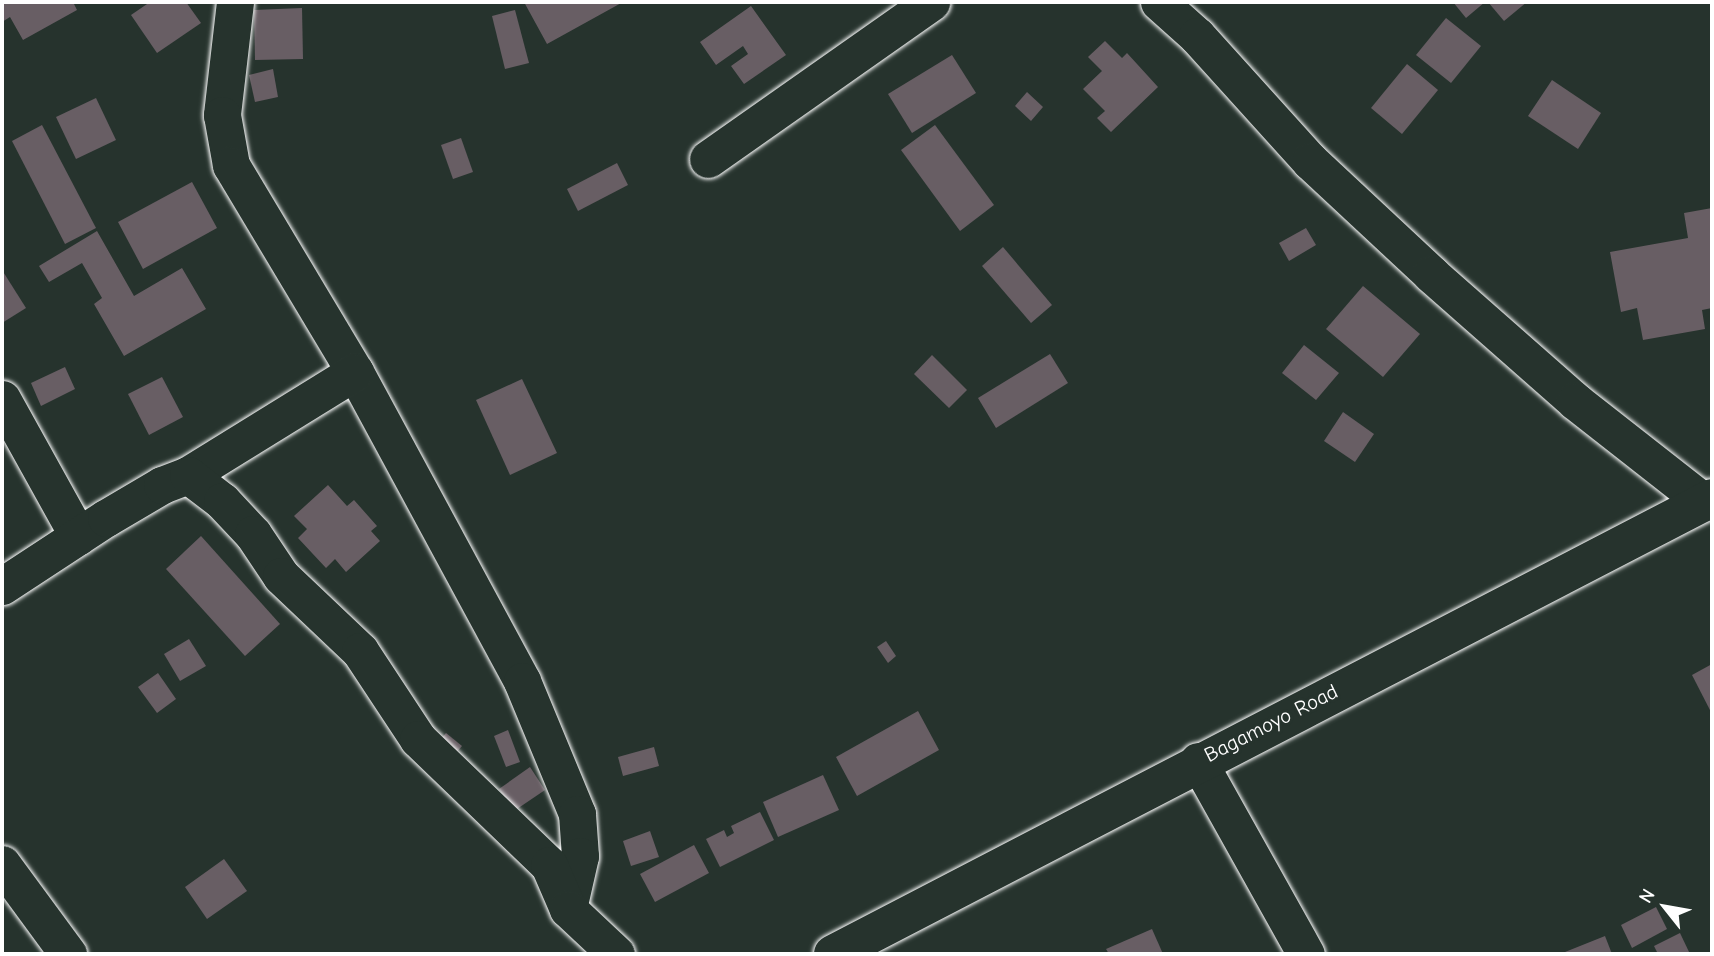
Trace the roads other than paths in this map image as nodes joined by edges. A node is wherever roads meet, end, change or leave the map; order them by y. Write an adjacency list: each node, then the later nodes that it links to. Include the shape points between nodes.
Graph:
1 (235, 2): 5 (street, via 222,115 232,165)
2 (931, 2): 4 (street)
3 (1159, 2): 8 (street, via 1197,36 1310,161 1421,264 1575,401)
4 (708, 159)
5 (355, 372): 7 (street); 13 (street, via 522,681 577,814 580,856)
6 (2, 399): 9 (street)
7 (188, 475): 9 (street, via 162,485); 13 (street, via 222,501 253,534 281,576 360,651 390,690 418,740 549,865)
8 (1708, 500): 11 (highway, Bagamoyo Road)
9 (78, 536): 10 (street)
10 (2, 586)
11 (1198, 761): 16 (highway, Bagamoyo Road); 17 (street)
12 (2, 864): 14 (street)
13 (568, 909): 15 (street)
14 (68, 954)
15 (616, 954)
16 (833, 954)
17 (1306, 954)

